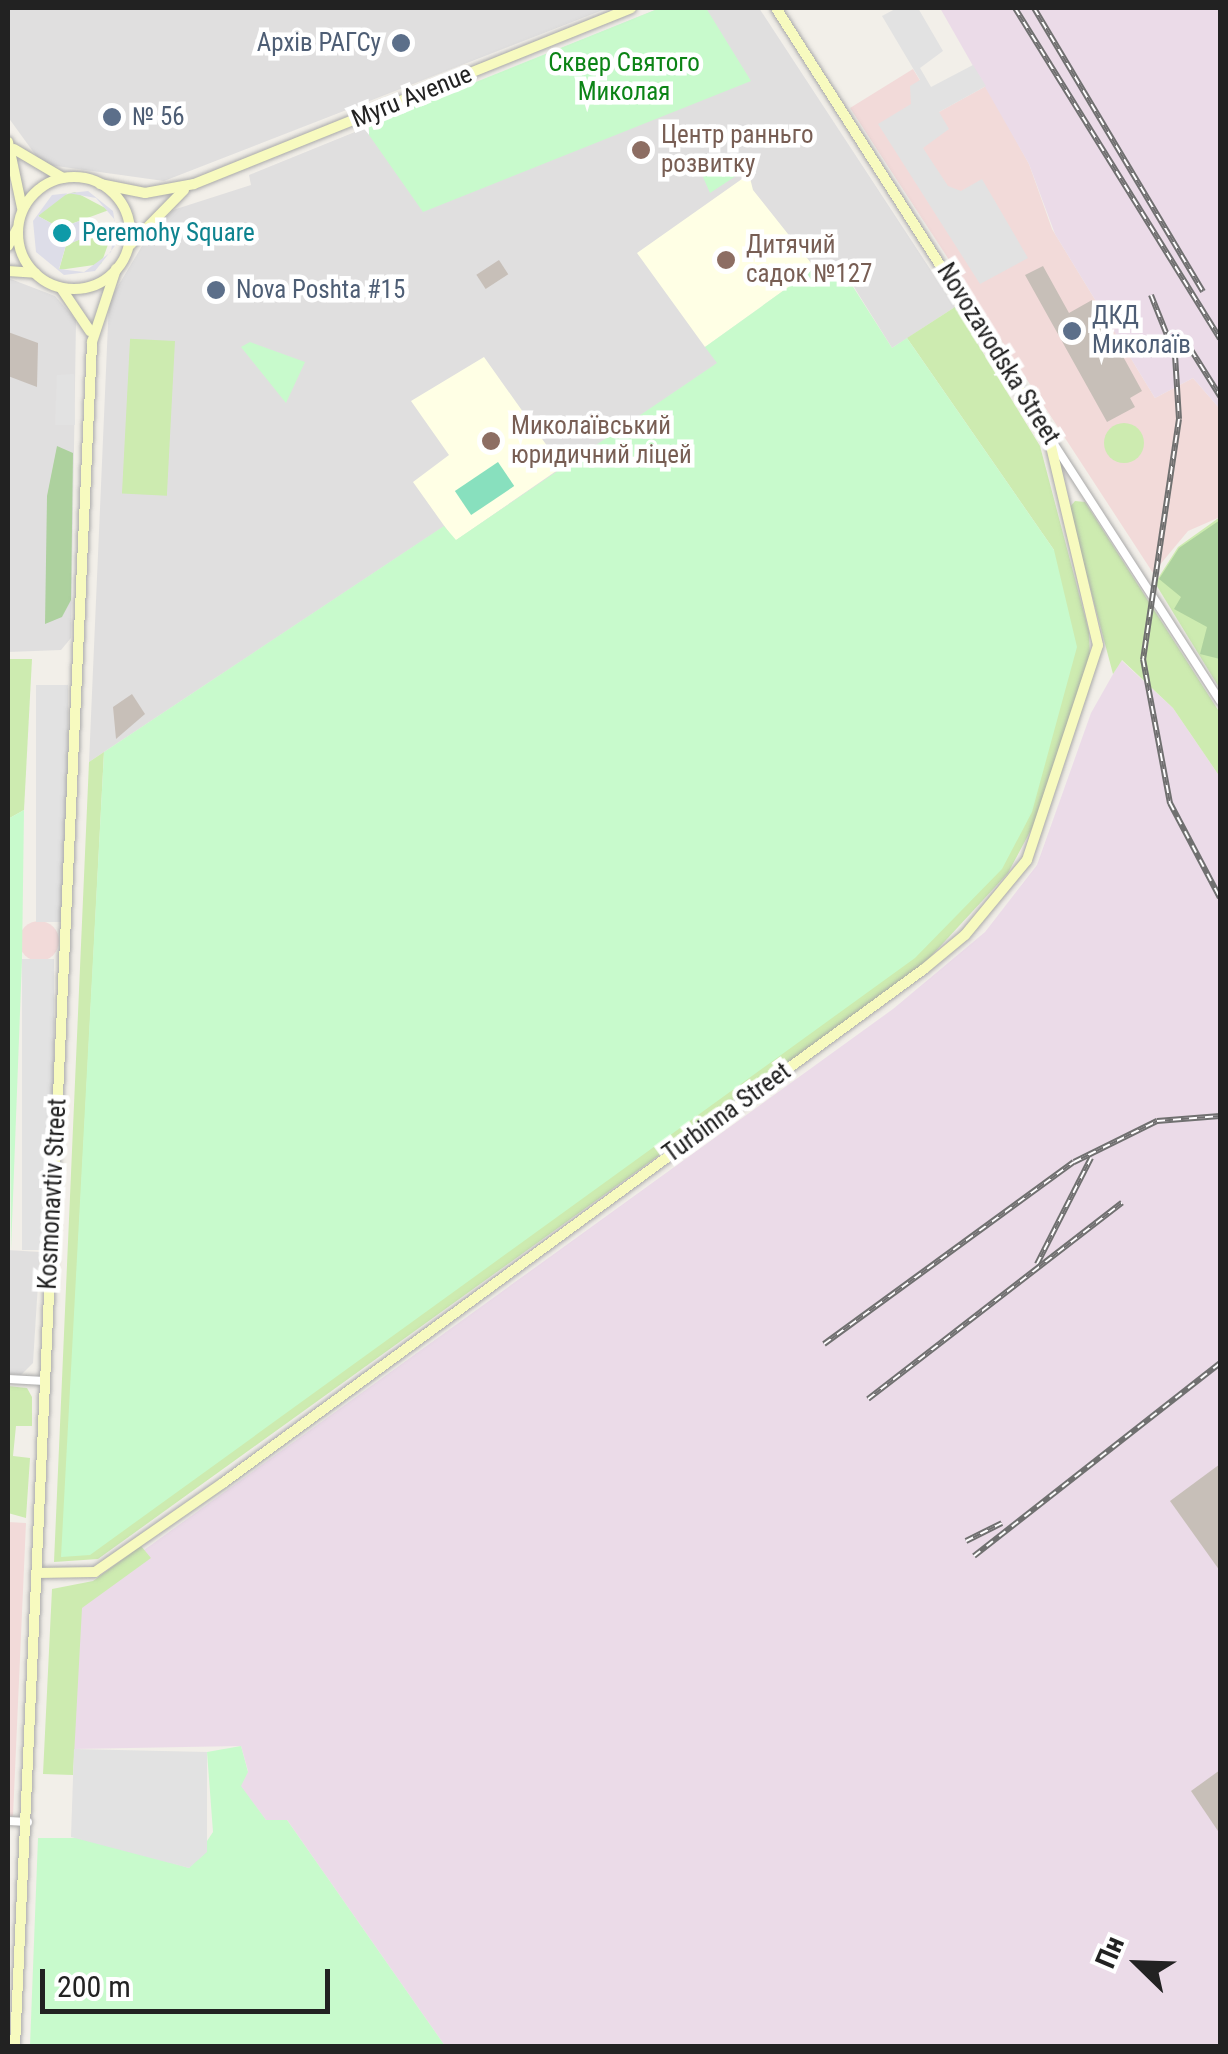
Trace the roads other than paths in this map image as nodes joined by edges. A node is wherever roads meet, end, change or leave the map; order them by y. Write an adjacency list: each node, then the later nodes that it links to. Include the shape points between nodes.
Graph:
1 (630, 8): 6 (main road, Myru Avenue)
2 (776, 8): 15 (main road, Novozavodska Street)
3 (9, 144): 4 (main road); 7 (main road)
4 (64, 178): 5 (main road); 7 (main road, via 40,188)
5 (100, 184): 6 (main road, Myru Avenue, via 145,193); 9 (main road, via 126,212)
6 (194, 184): 9 (main road, Myru Avenue, via 151,217)
7 (20, 219): 8 (main road); 12 (main road, via 21,250)
8 (8, 246)
9 (126, 250): 10 (main road)
10 (116, 269): 13 (main road, via 90,286); 14 (main road, Kosmonavtiv Street)
11 (8, 270): 12 (main road)
12 (35, 273): 13 (main road)
13 (58, 286): 14 (main road, Kosmonavtiv Street, via 79,306)
14 (92, 342): 18 (main road, Kosmonavtiv Street)
15 (1048, 434): 16 (street, Novozavodska Street); 19 (main road, Turbinna Street, via 1096,660 1028,860 998,899 924,969 207,1494 94,1572)
16 (1220, 700)
17 (8, 1379): 18 (street)
18 (45, 1381): 19 (main road, Kosmonavtiv Street)
19 (37, 1573): 21 (main road, Kosmonavtiv Street)
20 (8, 1822): 21 (street)
21 (28, 1822): 22 (main road, Kosmonavtiv Street)
22 (14, 2046)

